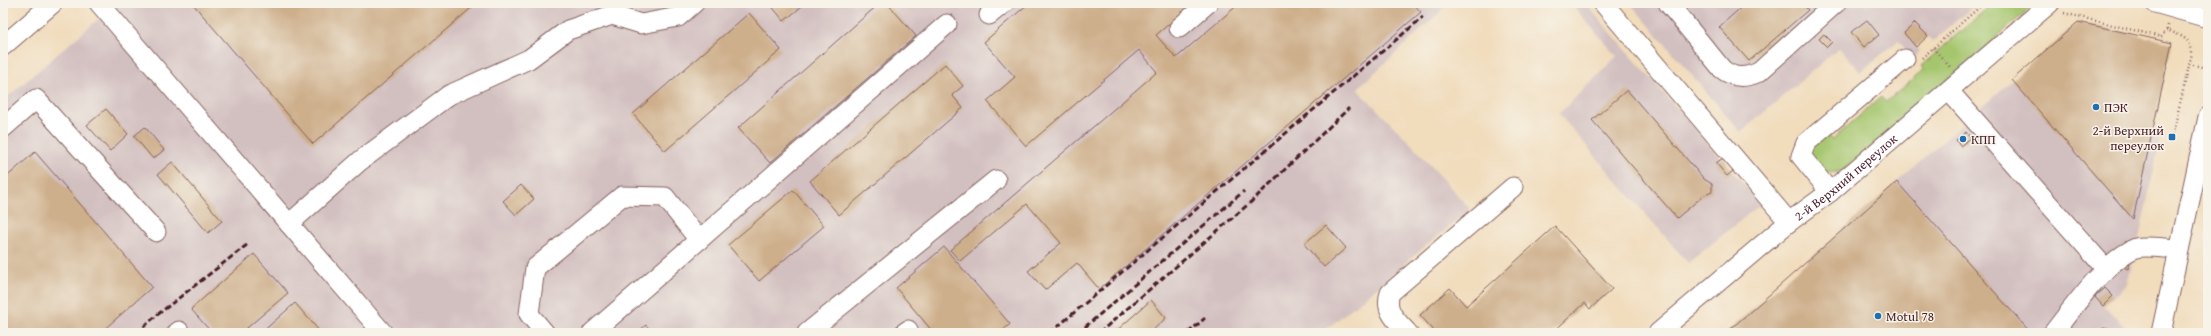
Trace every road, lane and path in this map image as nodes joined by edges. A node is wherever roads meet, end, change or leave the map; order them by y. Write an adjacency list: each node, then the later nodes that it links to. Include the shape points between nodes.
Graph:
1 (53, 3): 13 (street)
2 (99, 3): 33 (street)
3 (694, 3): 12 (street, via 678,17 641,24)
4 (1004, 3): 14 (street)
5 (1208, 3): 17 (street)
6 (1603, 3): 32 (street)
7 (1668, 3): 8 (street, via 1728,75 1744,77 1759,72)
8 (1836, 3)
9 (1984, 3): 20 (path)
10 (2048, 5): 18 (path, via 2079,18 2161,37); 24 (street, 2-й Верхний переулок)
11 (2164, 5): 15 (street); 18 (path)
12 (612, 9): 33 (street, via 568,30 529,59 449,95 360,161)
13 (33, 10): 19 (street)
14 (989, 15)
15 (2208, 18)
16 (947, 24): 35 (street)
17 (1179, 28)
18 (2167, 30): 22 (path, via 2187,40 2191,46)
19 (3, 46)
20 (1933, 48): 21 (path, via 1918,61); 24 (path)
21 (1905, 59): 31 (street, via 1803,148 1801,156)
22 (2189, 64): 23 (path); 27 (path)
23 (2202, 68)
24 (1955, 86): 31 (street, 2-й Верхний переулок); 37 (street)
25 (2208, 117): 28 (street)
26 (3, 128): 34 (street, via 36,99)
27 (2172, 137)
28 (2202, 170): 36 (street)
29 (996, 180): 41 (street)
30 (1513, 188): 42 (street, via 1390,293 1390,313)
31 (1830, 192): 32 (street, 2-й Верхний переулок)
32 (1789, 222): 43 (street, 2-й Верхний переулок)
33 (289, 224): 38 (street)
34 (156, 232)
35 (699, 240): 39 (street, via 665,197 622,196 535,268 529,314); 40 (street)
36 (2179, 249): 37 (street, via 2137,248 2123,255); 45 (street)
37 (2106, 269): 44 (street)
38 (383, 333)
39 (545, 333)
40 (592, 333)
41 (807, 333)
42 (1408, 333)
43 (1658, 333)
44 (2052, 333)
45 (2161, 333)

